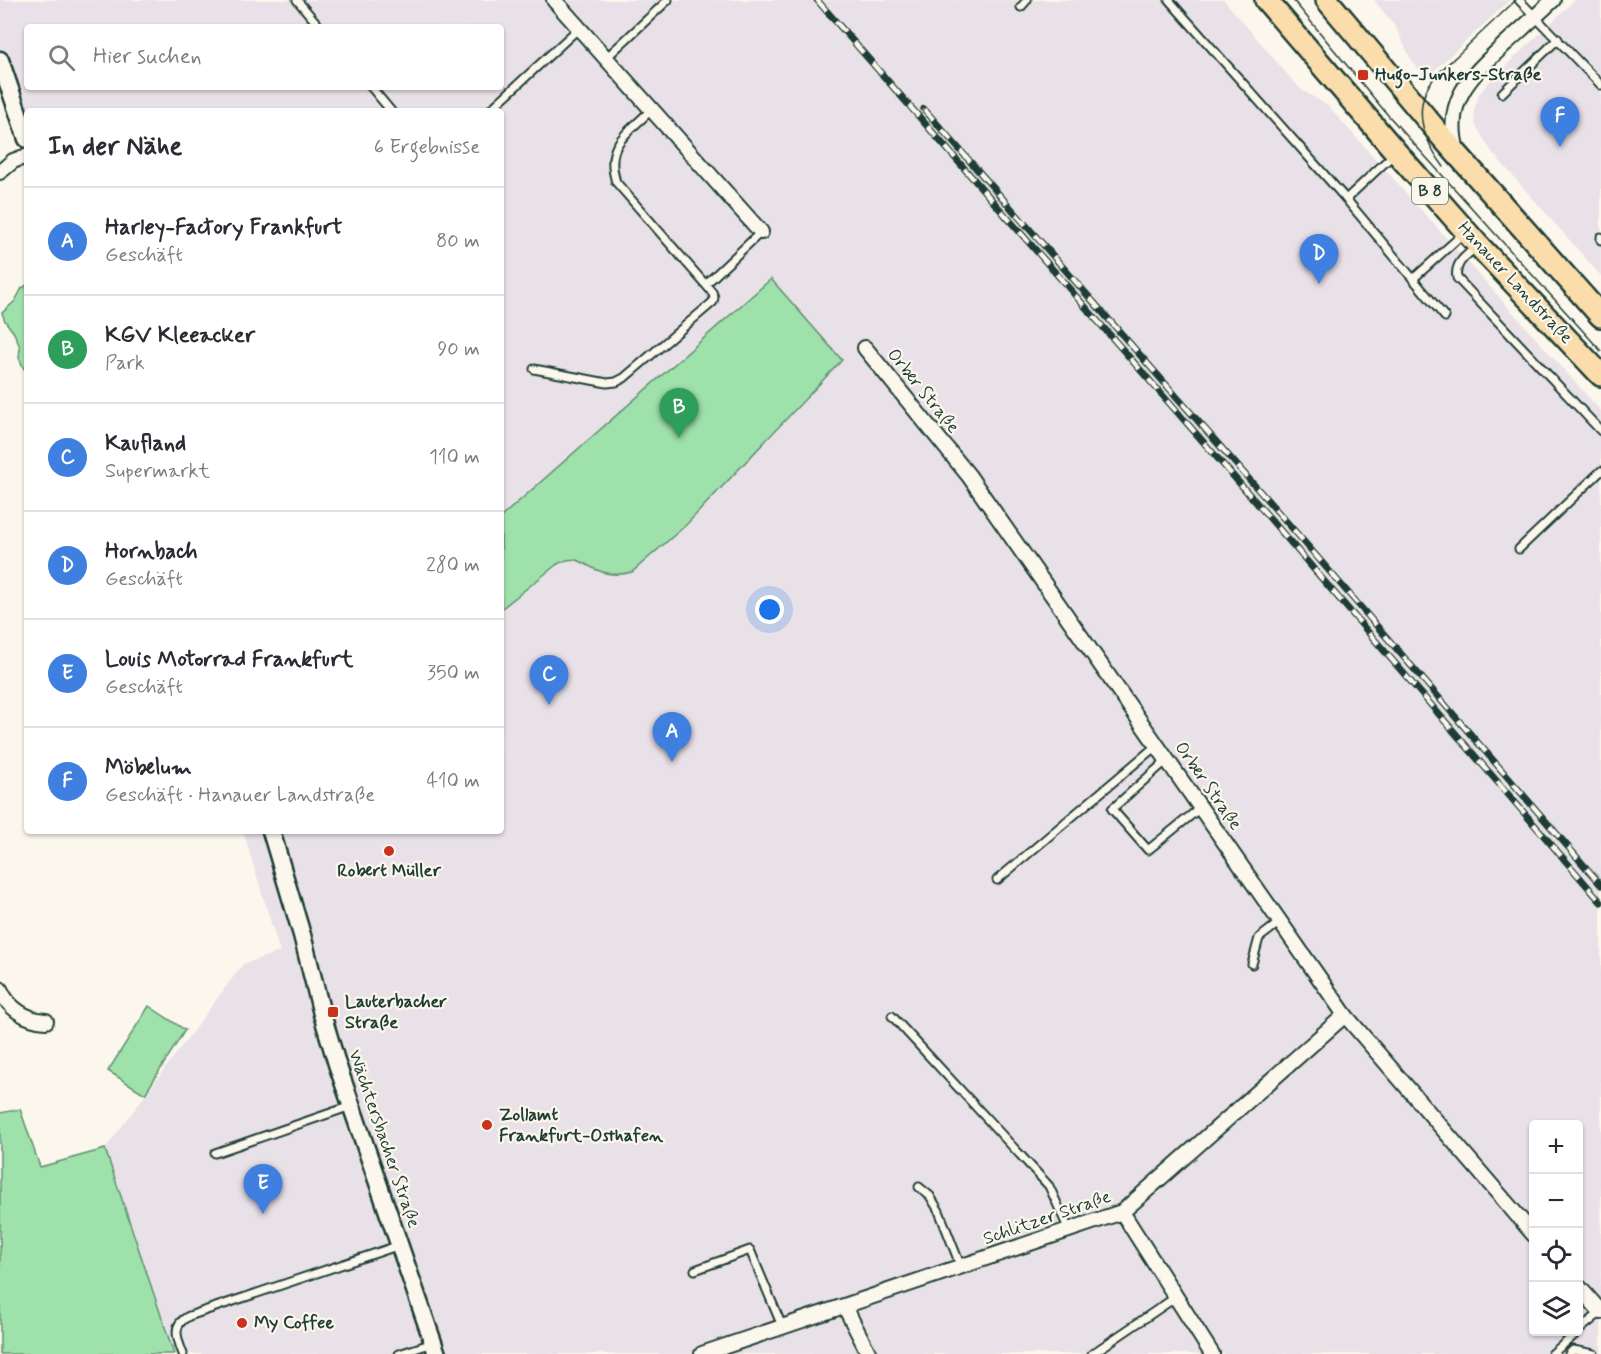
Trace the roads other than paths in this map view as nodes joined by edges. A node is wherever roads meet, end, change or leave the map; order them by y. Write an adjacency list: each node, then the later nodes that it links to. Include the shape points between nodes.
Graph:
1 (297, 0): 12 (lane)
2 (554, 0): 13 (street)
3 (668, 0): 15 (lane)
4 (1027, 0): 10 (lane)
5 (1169, 0): 28 (lane)
6 (1266, 0): 24 (main road, Hanauer Landstraße / B 8)
7 (1327, 0): 25 (main road, B 8)
8 (1519, 0): 11 (lane)
9 (1553, 0): 11 (street)
10 (1021, 7)
11 (1535, 16): 14 (lane); 25 (street, via 1476,72 1460,95 1453,120)
12 (317, 24)
13 (579, 28): 15 (street); 21 (lane)
14 (1558, 39): 17 (lane); 19 (lane)
15 (606, 58): 22 (street)
16 (0, 60): 23 (street)
17 (1601, 85)
18 (374, 90): 20 (lane)
19 (1502, 93)
20 (388, 108)
21 (492, 108)
22 (651, 110): 29 (street); 32 (lane, via 615,147 612,170 616,182)
23 (24, 130)
24 (1396, 152): 28 (lane); 30 (main road, Hanauer Landstraße / B 8)
25 (1459, 155): 34 (main road, B 8)
26 (24, 157): 27 (street)
27 (0, 172)
28 (1346, 199): 31 (lane)
29 (761, 232): 32 (lane)
30 (1472, 238): 31 (lane); 37 (main road, Hanauer Landstraße / B 8); 38 (lane, via 1457,265 1457,278)
31 (1413, 279): 33 (lane)
32 (706, 284): 36 (lane, via 713,302 616,382)
33 (1445, 316)
34 (1601, 316)
35 (865, 348): 41 (street, Orber Straße, via 969,476)
36 (534, 369)
37 (1601, 375)
38 (1601, 431)
39 (1601, 471): 40 (lane)
40 (1519, 549)
41 (1157, 745): 42 (street, Orber Straße); 45 (lane)
42 (1167, 760): 43 (street, Orber Straße); 43 (lane, via 1112,809 1148,850)
43 (1200, 807): 46 (street, Orber Straße)
44 (272, 834): 52 (street, Wächtersbacher Straße)
45 (997, 880)
46 (1280, 922): 47 (lane, via 1259,938); 49 (street, Orber Straße)
47 (1252, 964)
48 (1, 992): 51 (street, via 16,1011)
49 (1345, 1015): 55 (street, Schlitzer Straße); 57 (street, Orber Straße)
50 (892, 1016): 56 (lane, via 1049,1186)
51 (46, 1021)
52 (351, 1106): 53 (lane); 58 (street, Wächtersbacher Straße)
53 (215, 1153)
54 (919, 1187): 59 (lane, via 939,1211)
55 (1122, 1212): 56 (street, Schlitzer Straße); 62 (street)
56 (1069, 1230): 59 (street, Schlitzer Straße)
57 (1529, 1230)
58 (400, 1245): 68 (street, Wächtersbacher Straße); 69 (lane, via 181,1320 177,1333)
59 (961, 1267): 63 (street, Schlitzer Straße)
60 (695, 1270): 65 (lane, via 750,1250)
61 (1583, 1292): 64 (street)
62 (1176, 1297): 73 (lane); 74 (street)
63 (844, 1307): 65 (street, Schlitzer Straße); 72 (street)
64 (1601, 1312): 66 (lane)
65 (782, 1326): 71 (street, Schlitzer Straße)
66 (1583, 1327)
67 (1572, 1336): 75 (lane)
68 (435, 1348): 70 (lane)
69 (183, 1354)
70 (399, 1354)
71 (702, 1354)
72 (869, 1354)
73 (1092, 1354)
74 (1212, 1354)
75 (1552, 1354)
76 (1569, 1354): 77 (lane, via 1573,1350)
77 (1594, 1354)

